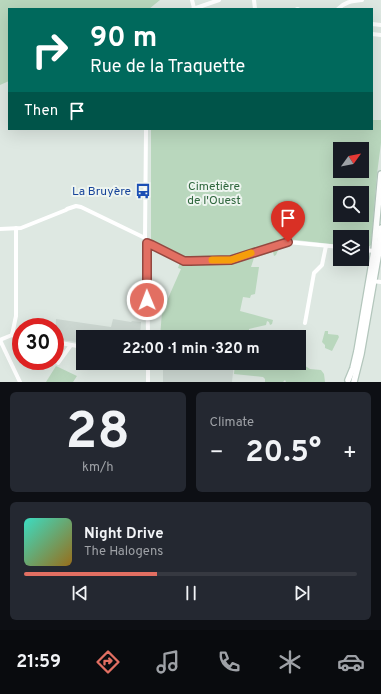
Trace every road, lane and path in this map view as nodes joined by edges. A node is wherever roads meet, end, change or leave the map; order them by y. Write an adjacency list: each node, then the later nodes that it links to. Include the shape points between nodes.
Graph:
1 (219, 0): 4 (street)
2 (362, 0): 3 (street)
3 (343, 2)
4 (196, 8)
5 (146, 130): 10 (street)
6 (381, 174): 14 (main road)
7 (0, 228): 8 (street)
8 (16, 228): 10 (street, via 76,206); 17 (street)
9 (381, 228): 14 (main road)
10 (145, 238): 11 (street)
11 (147, 243): 12 (street, via 184,261 231,260 288,242); 19 (street)
12 (326, 246): 13 (street); 18 (street, via 322,265 314,273)
13 (333, 246)
14 (378, 251): 15 (main road)
15 (371, 281): 16 (street); 27 (main road, via 361,354)
16 (381, 282)
17 (16, 318)
18 (305, 323)
19 (148, 330)
20 (12, 335): 21 (street)
21 (0, 340): 28 (street)
22 (64, 344): 23 (street)
23 (71, 345): 24 (street); 25 (street)
24 (76, 346)
25 (64, 355)
26 (148, 370): 29 (street)
27 (350, 381)
28 (20, 382)
29 (148, 382)

